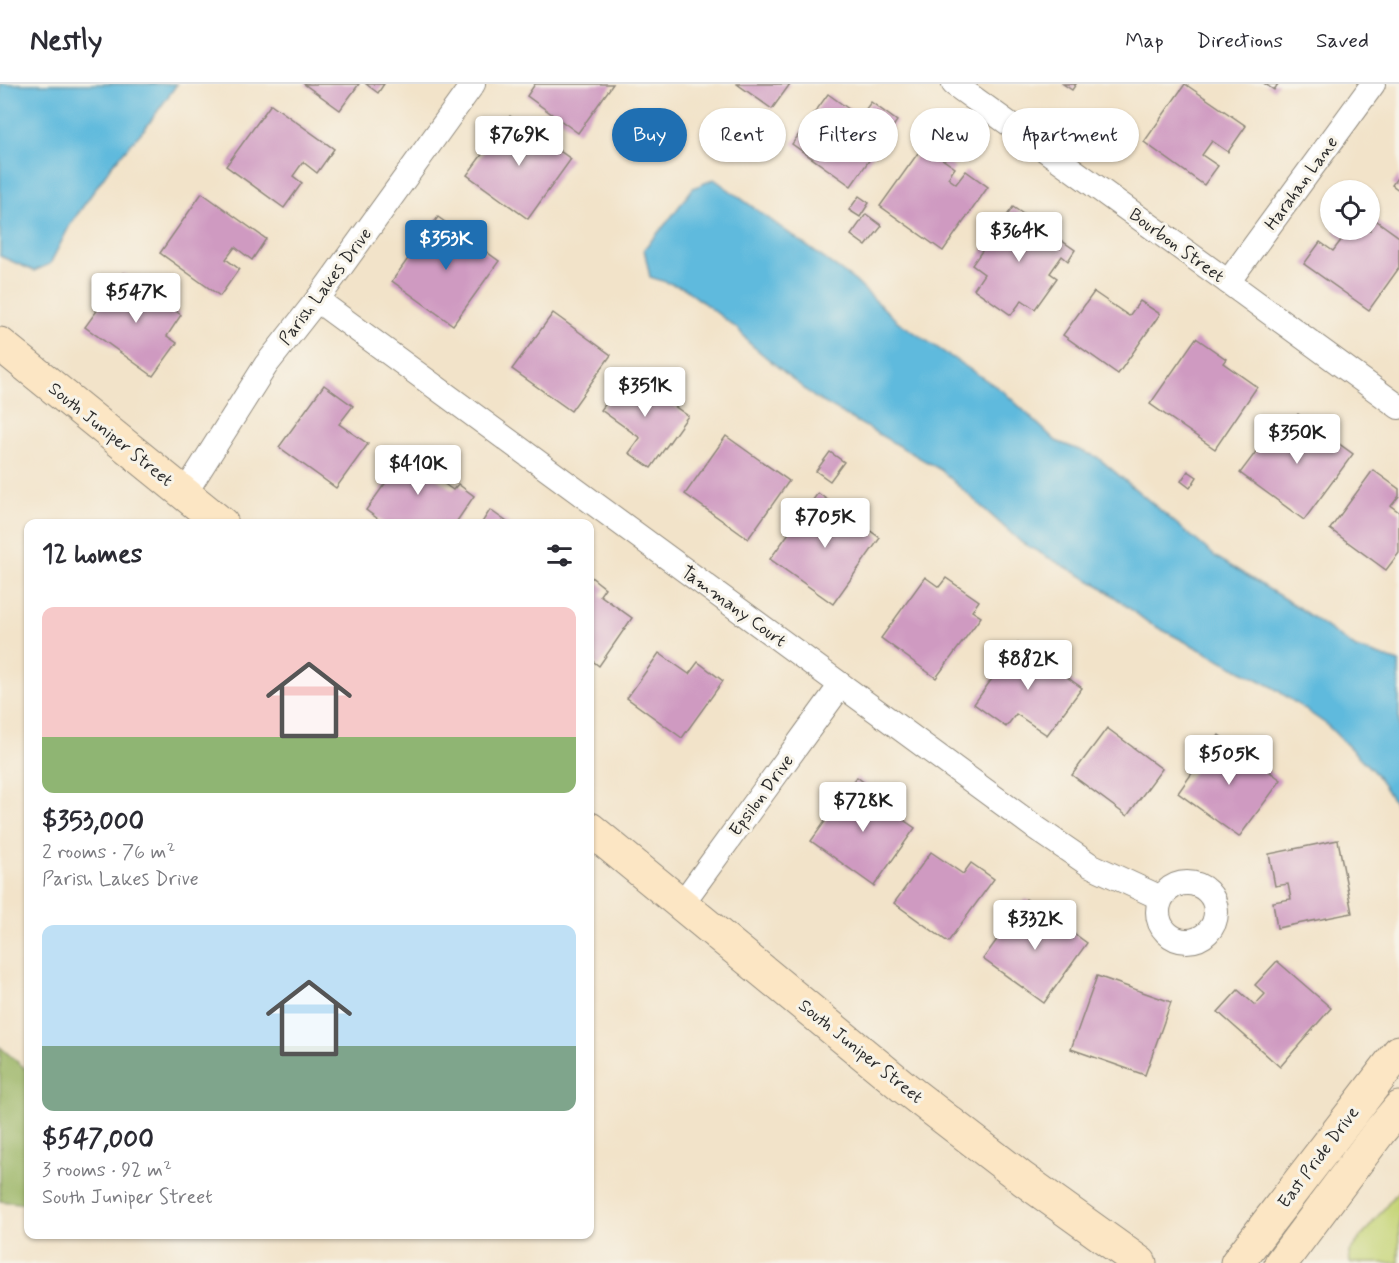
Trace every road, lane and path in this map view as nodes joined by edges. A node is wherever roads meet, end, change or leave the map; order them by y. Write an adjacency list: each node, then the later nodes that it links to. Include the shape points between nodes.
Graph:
1 (473, 84): 5 (street, Parish Lakes Drive)
2 (954, 84): 4 (street, Bourbon Street)
3 (1373, 84): 4 (street, Harahan Lane)
4 (1228, 282): 7 (street, Bourbon Street)
5 (317, 300): 8 (street, Parish Lakes Drive, via 266,365); 10 (street, Tammany Court)
6 (0, 344): 8 (street, South Juniper Street)
7 (1399, 407)
8 (185, 493): 9 (street, South Juniper Street)
9 (216, 519)
10 (841, 685): 12 (street, Tammany Court, via 1090,865); 13 (street, Epsilon Drive)
11 (594, 832): 13 (street, South Juniper Street)
12 (1161, 898)
13 (681, 905): 16 (street, South Juniper Street, via 914,1095)
14 (1399, 1052): 17 (street, East Pride Drive)
15 (1399, 1108): 18 (street, East Pride Drive)
16 (1140, 1263)
17 (1238, 1263)
18 (1281, 1263)

